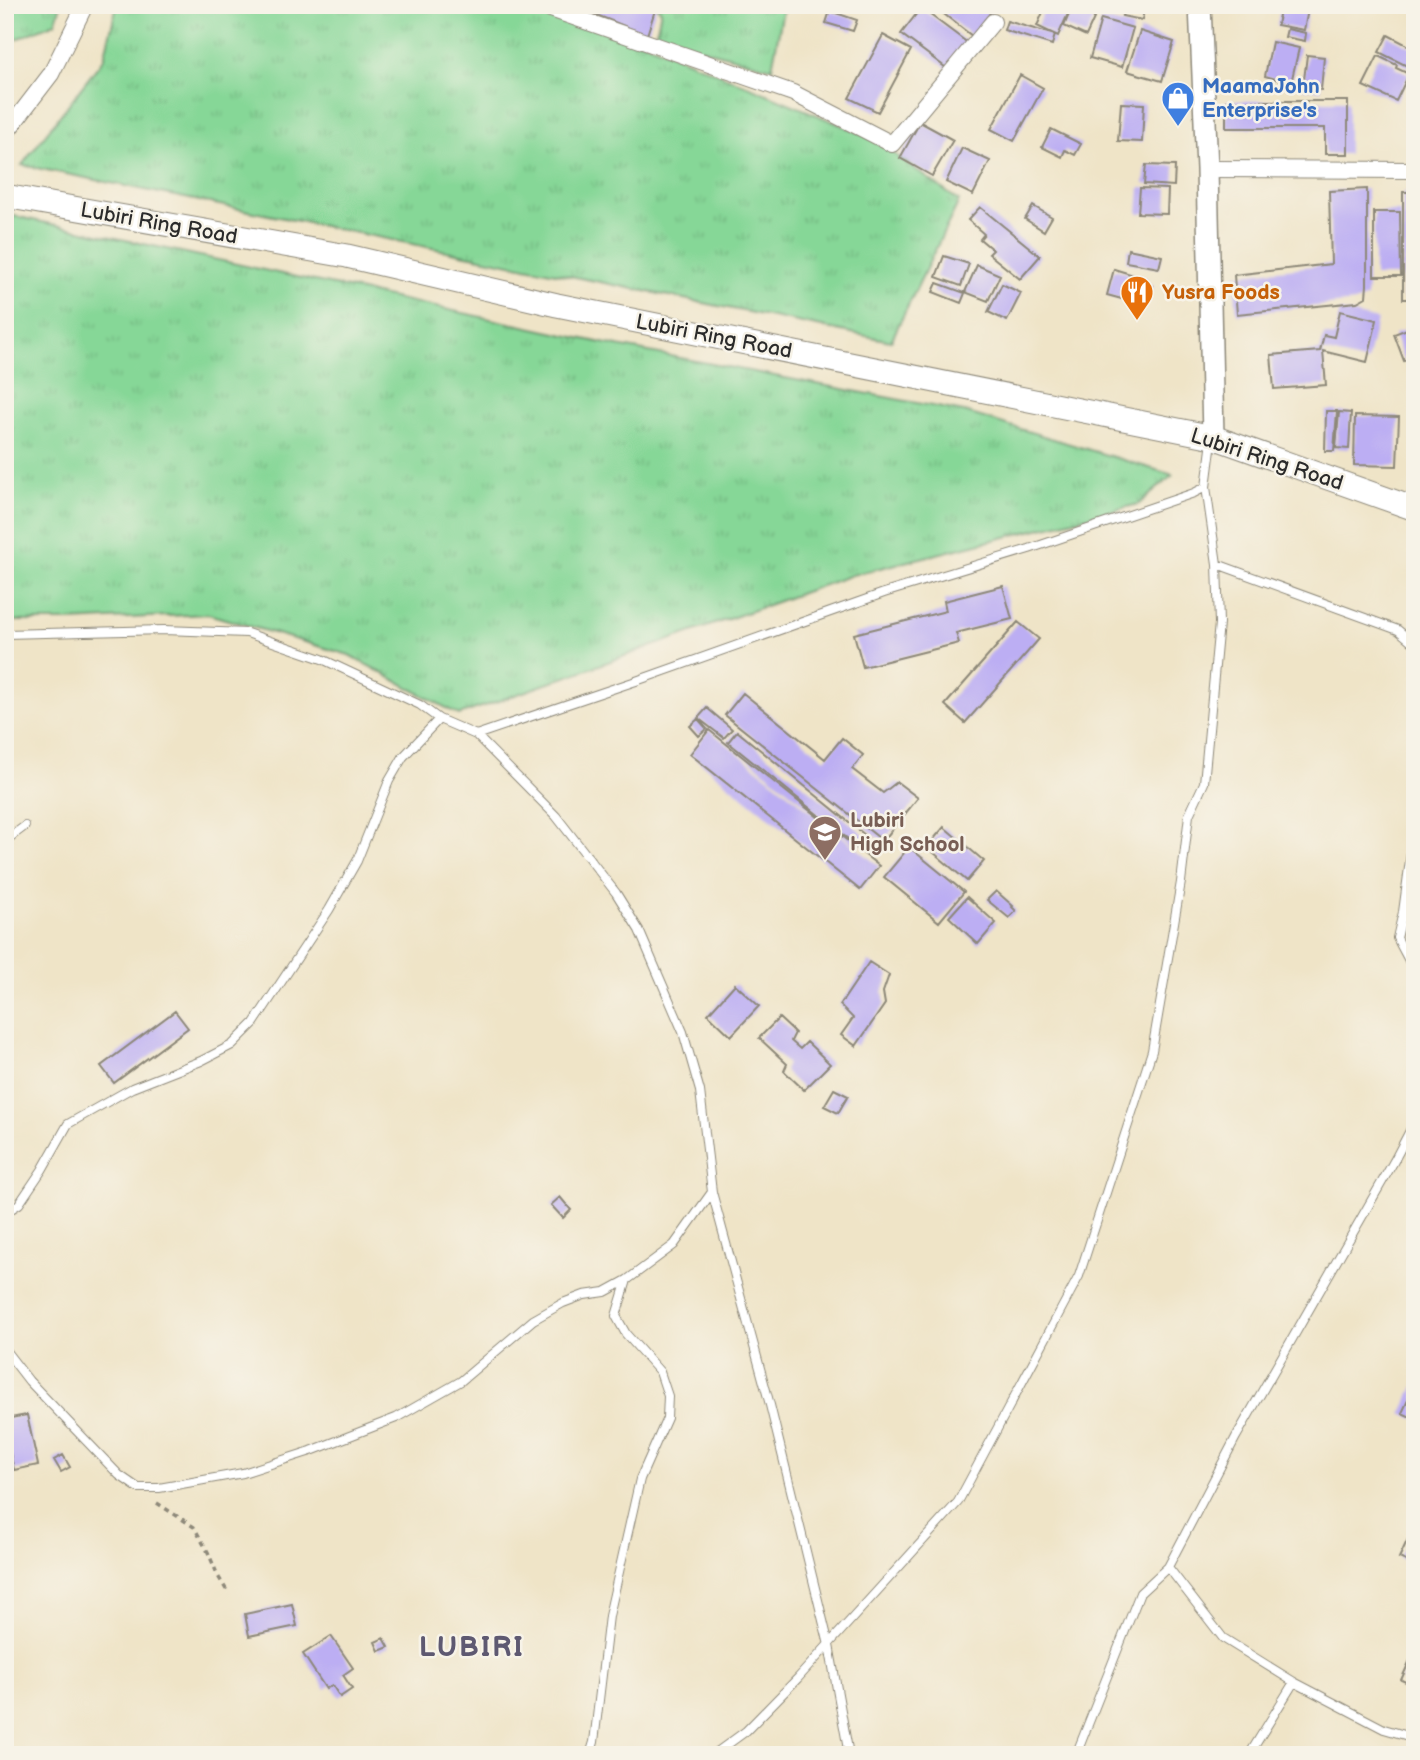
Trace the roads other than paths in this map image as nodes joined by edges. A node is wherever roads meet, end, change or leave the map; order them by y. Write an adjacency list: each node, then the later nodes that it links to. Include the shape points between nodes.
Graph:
1 (85, 5): 5 (street, via 51,74)
2 (538, 5): 4 (street, via 793,93 892,144)
3 (1200, 5): 6 (street)
4 (993, 22)
5 (5, 134)
6 (1208, 169): 7 (street); 9 (street)
7 (1415, 170)
8 (5, 196): 9 (main road, Lubiri Ring Road, via 347,256 557,304)
9 (1213, 437): 10 (lane); 11 (main road, Lubiri Ring Road)
10 (1206, 487): 12 (lane); 16 (lane)
11 (1415, 509)
12 (1217, 564): 14 (lane, via 1398,630); 29 (lane, via 1219,623 1204,783 1189,815 1152,1051 1079,1276 958,1502)
13 (5, 634): 15 (lane, via 247,633 321,659 420,705)
14 (1415, 644)
15 (439, 719): 16 (lane); 25 (lane, via 402,757 357,861 254,1023 232,1045 132,1088 68,1124 19,1204)
16 (476, 735): 24 (lane, via 556,816 639,930 683,1032 701,1091)
17 (1415, 823): 20 (lane)
18 (25, 826): 19 (lane)
19 (5, 841)
20 (1403, 912): 21 (lane); 22 (lane, via 1397,937)
21 (1415, 924)
22 (1415, 972)
23 (1415, 1121): 28 (lane)
24 (712, 1192): 26 (lane, via 674,1245); 29 (lane)
25 (5, 1213)
26 (626, 1280): 27 (lane, via 605,1292 563,1303 533,1320 461,1381 396,1418 243,1473 159,1488 138,1488 119,1475); 33 (lane, via 616,1316 660,1372 668,1396 667,1418 640,1479 609,1616)
27 (5, 1350)
28 (1168, 1567): 30 (lane, via 1223,1639); 35 (lane, via 1140,1593)
29 (829, 1645): 32 (lane); 34 (lane, via 746,1731)
30 (1294, 1682): 31 (lane, via 1384,1729); 36 (lane)
31 (1415, 1738)
32 (847, 1753)
33 (590, 1755)
34 (713, 1755)
35 (1076, 1755)
36 (1249, 1755)

